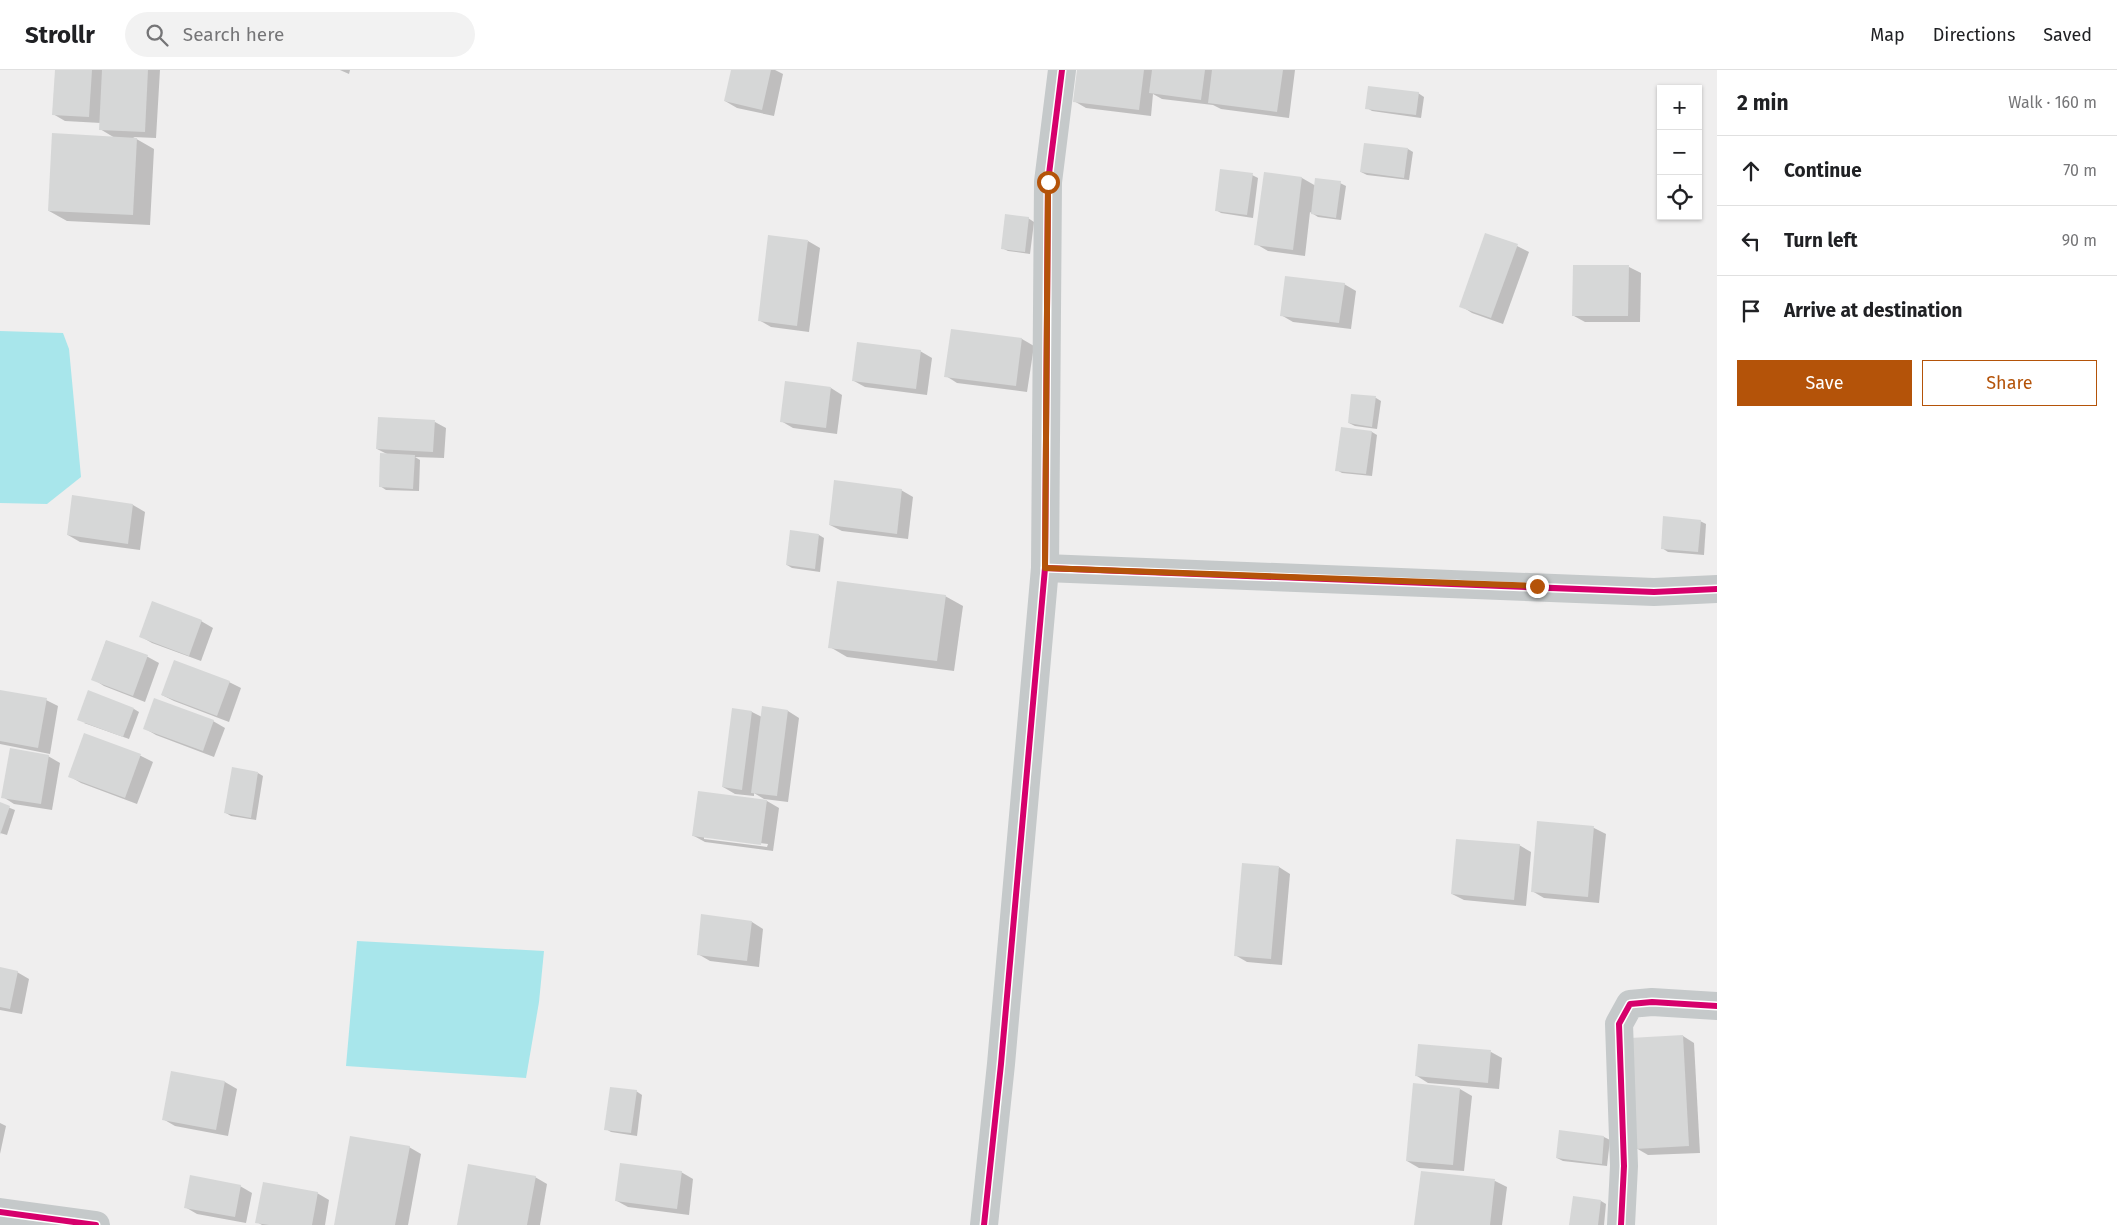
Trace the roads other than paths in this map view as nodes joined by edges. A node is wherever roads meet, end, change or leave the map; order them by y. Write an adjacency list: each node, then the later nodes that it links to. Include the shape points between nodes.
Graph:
1 (1062, 70): 2 (street, via 1048,182)
2 (1045, 568): 3 (street, via 1654,592); 7 (street)
3 (1717, 589)
4 (1717, 1006): 8 (street, via 1652,1002 1630,1004 1619,1024 1624,1166)
5 (0, 1212): 6 (street)
6 (96, 1225)
7 (984, 1225)
8 (1621, 1225)

